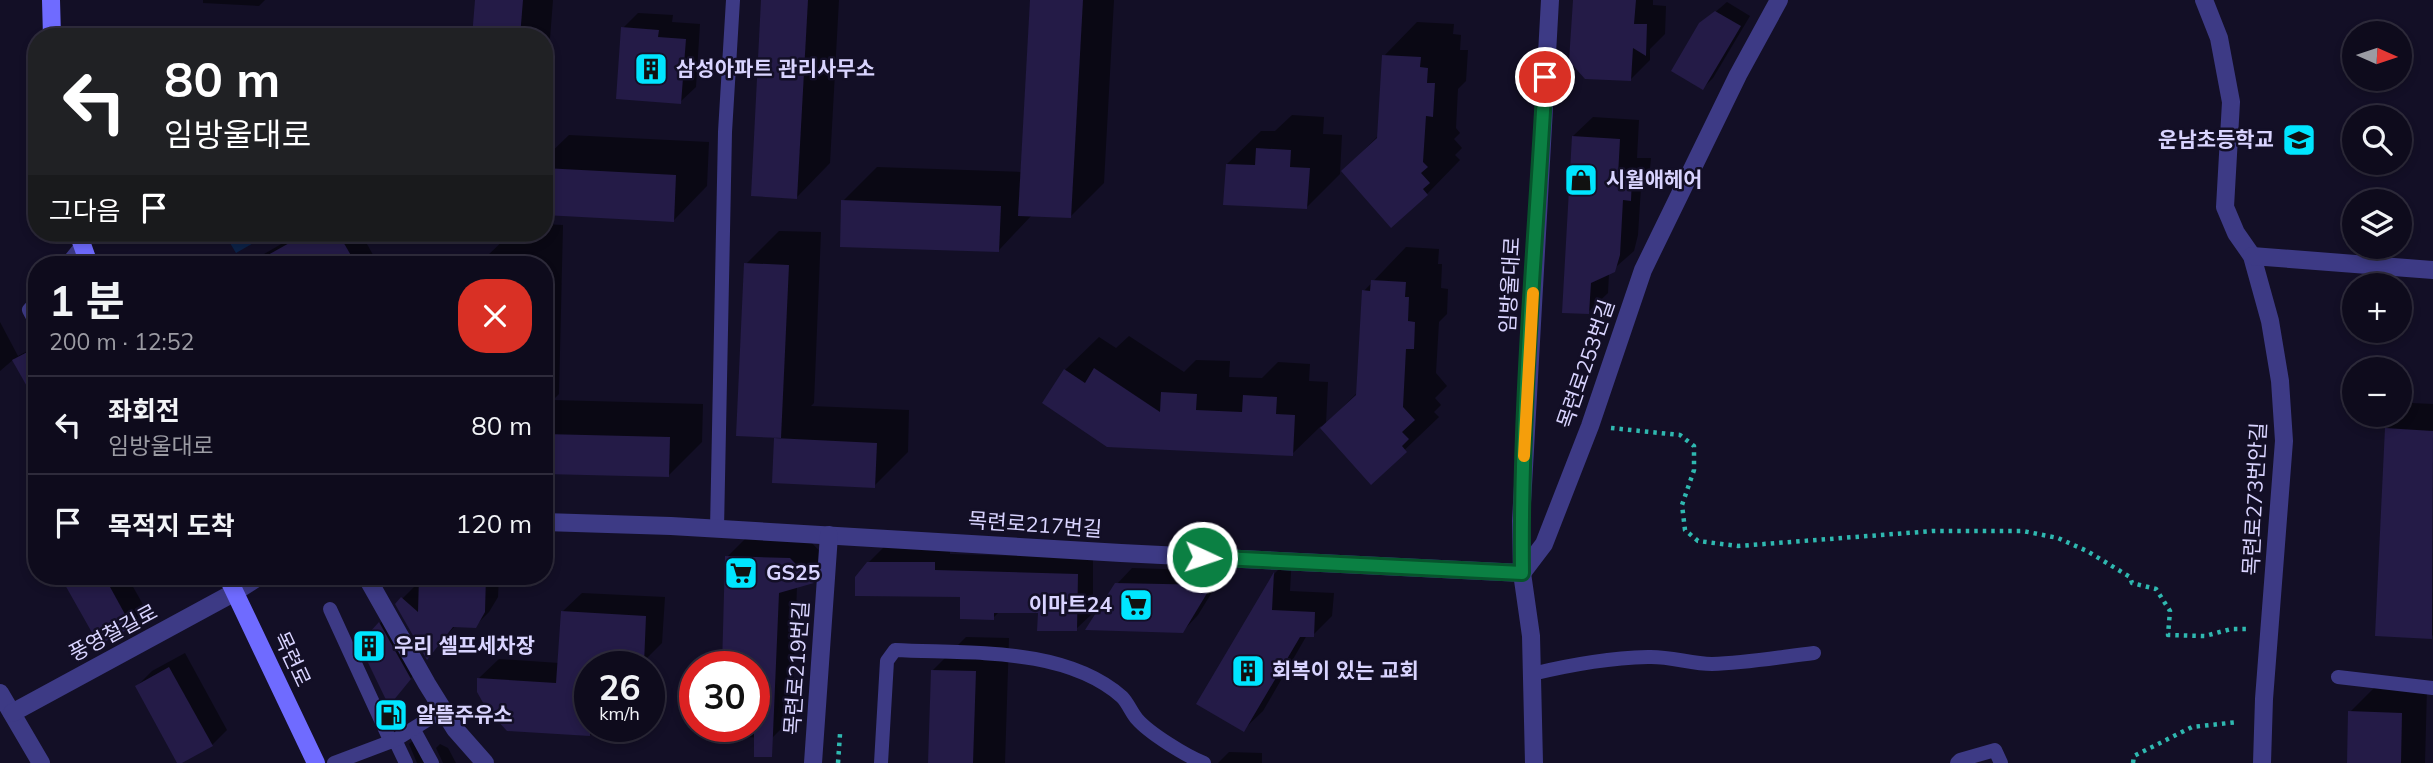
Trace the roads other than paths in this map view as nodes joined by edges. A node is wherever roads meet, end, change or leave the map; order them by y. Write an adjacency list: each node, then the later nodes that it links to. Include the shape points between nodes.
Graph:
1 (51, 0): 6 (main road)
2 (733, 0): 10 (lane, via 725,132)
3 (1550, 0): 12 (street, 임방울대로, via 1526,407)
4 (1779, 0): 12 (street, 목련로253번길, via 1643,271 1544,544)
5 (2204, 0): 7 (street, 목련로273번안길, via 2219,38 2231,102 2225,207)
6 (52, 28)
7 (2252, 256): 8 (street); 39 (street, 목련로273번안길, via 2270,321 2284,441)
8 (2433, 270)
9 (553, 522): 10 (street, 목련로217번길)
10 (717, 529): 11 (street, 목련로217번길)
11 (829, 535): 12 (street, 목련로217번길); 33 (street, 목련로219번길)
12 (1522, 573): 19 (street)
13 (232, 585): 16 (main road, 목련로)
14 (246, 585): 16 (street)
15 (371, 585): 23 (street)
16 (235, 592): 24 (street, 풍영철길로); 28 (main road, 목련로)
17 (330, 609): 26 (lane)
18 (1814, 653): 19 (lane, via 1708,664 1647,657)
19 (1532, 674): 36 (street)
20 (2339, 677): 21 (lane)
21 (2433, 688)
22 (0, 692): 24 (street)
23 (443, 710): 25 (lane); 32 (street)
24 (12, 713): 27 (street)
25 (414, 730): 26 (lane); 31 (lane)
26 (393, 741): 29 (lane); 30 (lane)
27 (41, 763)
28 (316, 763)
29 (334, 763)
30 (406, 763)
31 (432, 763)
32 (485, 763)
33 (813, 763)
34 (881, 763): 35 (lane, via 887,661 895,650 1042,659 1082,672 1123,698 1138,720)
35 (1204, 763)
36 (1534, 763)
37 (1957, 763): 38 (lane, via 1995,750)
38 (2001, 763)
39 (2262, 763)

